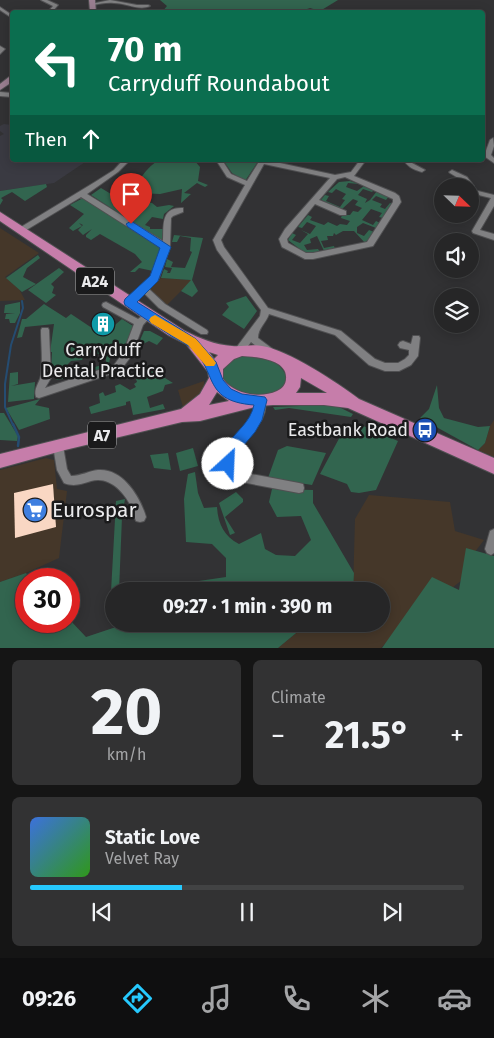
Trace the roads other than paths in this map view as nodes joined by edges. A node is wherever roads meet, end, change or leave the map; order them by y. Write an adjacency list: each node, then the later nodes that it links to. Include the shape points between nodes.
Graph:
1 (43, 0): 4 (street, via 56,5)
2 (93, 2): 3 (street)
3 (148, 6)
4 (52, 10)
5 (0, 48): 6 (street)
6 (0, 52)
7 (494, 140): 8 (street, via 487,156)
8 (494, 161)
9 (125, 162): 22 (street)
10 (220, 162): 20 (street, via 229,175)
11 (261, 162): 20 (street)
12 (267, 162): 18 (street)
13 (363, 162): 17 (street)
14 (408, 162): 15 (street)
15 (422, 170)
16 (452, 172): 19 (street)
17 (348, 176): 18 (street); 24 (street, via 396,198 397,202 370,244 313,256 304,256 285,245 283,240 288,231)
18 (335, 177): 24 (street)
19 (464, 178)
20 (248, 184): 31 (street)
21 (479, 192): 23 (street)
22 (82, 194): 28 (street); 32 (street)
23 (494, 198): 29 (street, via 476,231)
24 (314, 201): 26 (street)
25 (180, 210): 32 (street, via 167,218)
26 (343, 213)
27 (0, 216): 28 (highway, A24)
28 (20, 230): 34 (highway, A24)
29 (494, 237)
30 (207, 240): 31 (street)
31 (217, 240): 36 (street)
32 (166, 247): 33 (street, via 158,272)
33 (144, 289): 34 (street); 40 (street, via 162,306)
34 (129, 302): 37 (highway, A24)
35 (106, 305): 37 (street)
36 (265, 310): 39 (street); 42 (street, via 338,333 372,362 385,367 398,367 408,362 413,356 415,343)
37 (144, 319): 41 (highway, A24); 48 (street, via 118,368)
38 (45, 330): 47 (street)
39 (254, 331): 43 (street); 44 (street, via 257,342)
40 (204, 332)
41 (192, 342): 43 (highway, A24, via 202,342 223,351); 46 (highway, A24)
42 (403, 346)
43 (237, 351): 44 (highway, A24); 46 (highway, via 221,360)
44 (273, 355): 45 (highway, A24)
45 (287, 362): 49 (highway, via 294,374 292,387 283,396); 50 (highway, A24)
46 (215, 375): 49 (highway, A24, via 226,393 241,399); 51 (highway, A7, via 206,400)
47 (46, 378): 48 (street); 48 (street, via 39,394)
48 (58, 387)
49 (262, 400): 50 (highway, A24, via 324,398); 51 (highway, A7); 55 (street, via 258,416 230,453 228,464 232,475)
50 (354, 404): 54 (highway, A24)
51 (182, 415): 52 (highway, A7)
52 (58, 446): 53 (highway, A7); 56 (street, via 62,470 68,480 73,482 102,475 117,482 138,506)
53 (0, 462)
54 (494, 466)
55 (299, 488)
56 (140, 516)
57 (494, 535): 58 (street)
58 (491, 549)

